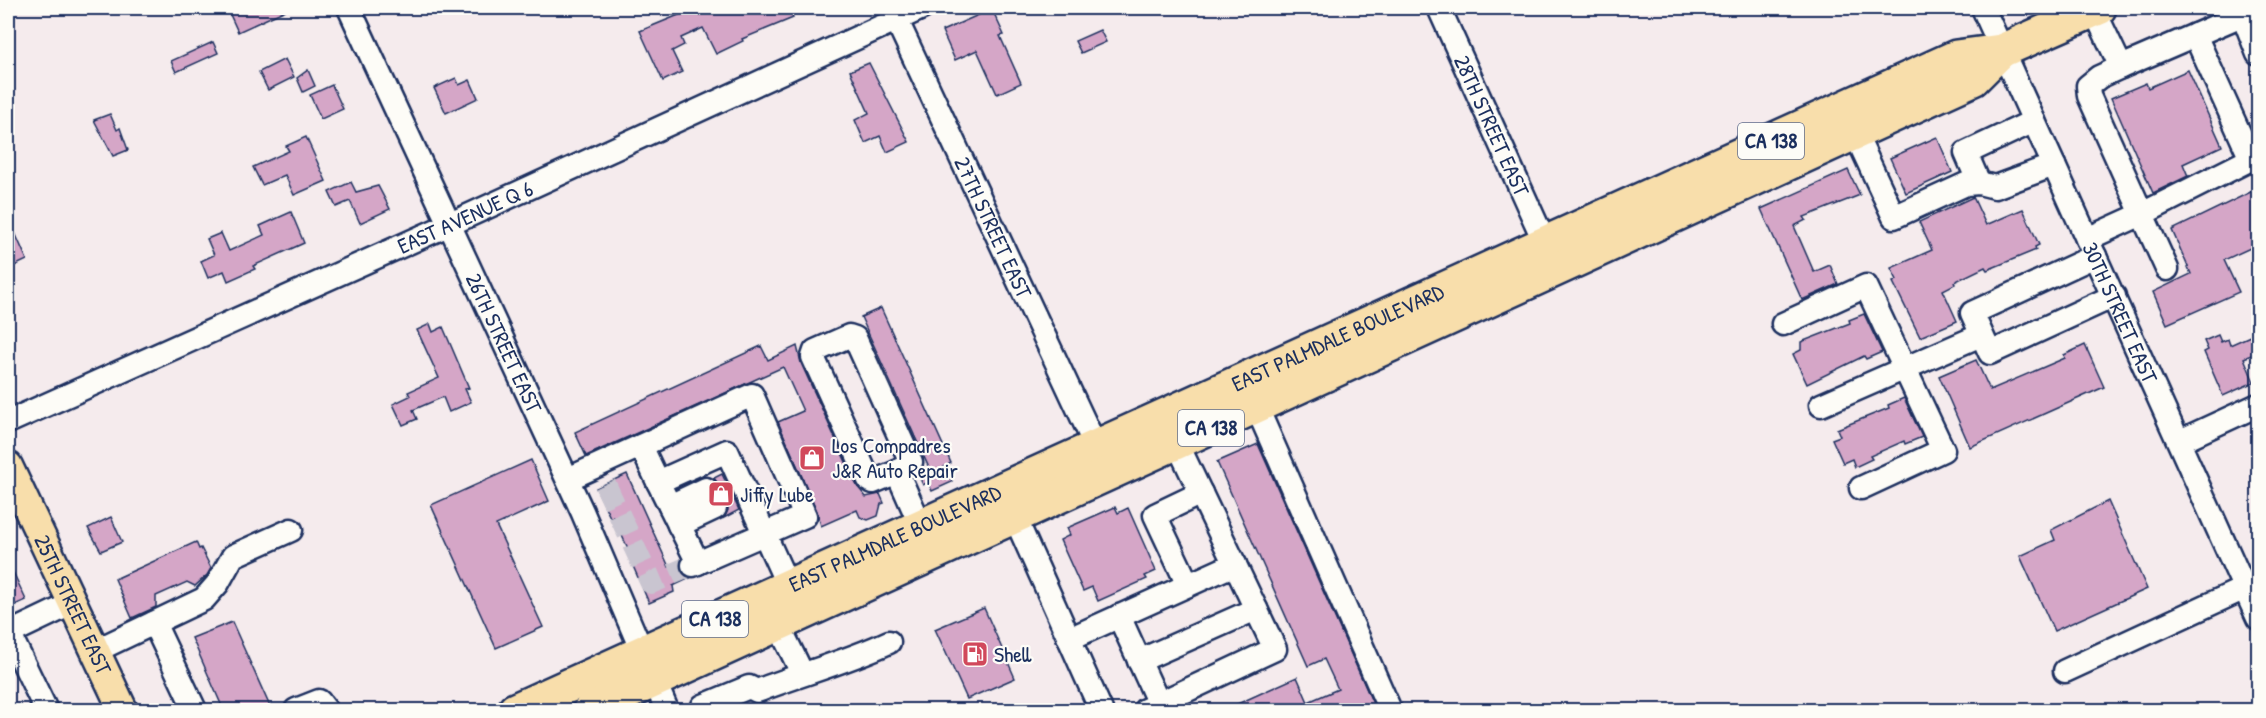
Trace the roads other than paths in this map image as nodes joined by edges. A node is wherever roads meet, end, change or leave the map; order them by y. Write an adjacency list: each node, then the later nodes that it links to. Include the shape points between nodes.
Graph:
1 (349, 8): 18 (street, 26TH STREET EAST)
2 (922, 8): 7 (street, EAST AVENUE Q 6)
3 (1438, 8): 19 (street, 28TH STREET EAST)
4 (1983, 8): 9 (street, 30TH STREET EAST)
5 (2097, 9): 9 (highway, EAST PALMDALE BOULEVARD / CA 138); 11 (street)
6 (2251, 11): 8 (street); 10 (street)
7 (894, 14): 18 (street, EAST AVENUE Q 6); 33 (street, 27TH STREET EAST)
8 (2195, 35): 11 (street); 14 (street)
9 (2001, 51): 12 (street, 30TH STREET EAST); 13 (highway, EAST PALMDALE BOULEVARD / CA 138, via 1972,79); 19 (highway, EAST PALMDALE BOULEVARD / CA 138, via 1956,57)
10 (2259, 54)
11 (2121, 67): 17 (street, via 2088,86 2089,96)
12 (2034, 121): 15 (street, 30TH STREET EAST); 16 (street, via 1966,153)
13 (1855, 134): 16 (street, via 1894,217 1966,184); 27 (highway, EAST PALMDALE BOULEVARD / CA 138)
14 (2255, 157): 17 (street)
15 (2054, 165): 16 (street, via 1995,187); 20 (street, 30TH STREET EAST)
16 (1979, 183)
17 (2142, 214): 20 (street); 21 (street)
18 (448, 225): 29 (street, EAST AVENUE Q 6); 36 (street, 26TH STREET EAST)
19 (1545, 243): 33 (highway, EAST PALMDALE BOULEVARD / CA 138)
20 (2091, 247): 22 (street, 30TH STREET EAST); 24 (street, via 1972,313)
21 (2168, 269)
22 (2114, 296): 24 (street, via 1990,353); 30 (street, 30TH STREET EAST)
23 (1783, 324): 25 (street, via 1866,286)
24 (1981, 334): 25 (street)
25 (1904, 369): 26 (street); 38 (street, via 1943,450)
26 (1821, 405)
27 (1257, 408): 31 (highway, EAST PALMDALE BOULEVARD / CA 138); 74 (street)
28 (2257, 411): 30 (street)
29 (8, 422)
30 (2180, 441): 49 (street, 30TH STREET EAST)
31 (1178, 443): 39 (street); 41 (highway, EAST PALMDALE BOULEVARD / CA 138)
32 (641, 446): 36 (street, via 601,475); 37 (street); 45 (street, via 752,395 805,516)
33 (1096, 447): 41 (highway, EAST PALMDALE BOULEVARD / CA 138)
34 (8, 466): 50 (main road, 25TH STREET EAST)
35 (897, 472): 35 (street, via 911,462 855,338 849,336 815,351 813,357 869,480 873,482); 43 (street)
36 (568, 479): 63 (street, 26TH STREET EAST)
37 (658, 482): 42 (street); 45 (street, via 727,451 737,486)
38 (1861, 488)
39 (1201, 493): 46 (street); 47 (street, via 1155,516)
40 (711, 499): 42 (street)
41 (1008, 503): 43 (highway, EAST PALMDALE BOULEVARD / CA 138); 55 (highway, EAST PALMDALE BOULEVARD / CA 138); 57 (street)
42 (674, 516): 45 (street, via 695,564)
43 (921, 526): 48 (highway, EAST PALMDALE BOULEVARD / CA 138)
44 (291, 530): 54 (street, via 233,556 204,599)
45 (764, 534): 48 (street)
46 (1235, 564): 47 (street); 51 (street)
47 (1188, 585): 52 (street)
48 (788, 586): 63 (highway, EAST PALMDALE BOULEVARD / CA 138)
49 (2245, 588): 53 (street, 30TH STREET EAST); 61 (street)
50 (73, 603): 56 (street); 59 (main road, 25TH STREET EAST)
51 (1256, 609): 60 (street); 64 (street, via 1275,649)
52 (1119, 616): 57 (street); 60 (street)
53 (2259, 618)
54 (154, 623): 59 (street); 67 (street)
55 (779, 626): 62 (street); 63 (highway, EAST PALMDALE BOULEVARD / CA 138)
56 (8, 634): 65 (street)
57 (1069, 639): 73 (street)
58 (889, 642): 62 (street, via 848,661)
59 (95, 651): 66 (main road, 25TH STREET EAST)
60 (1139, 661): 64 (street)
61 (2065, 671)
62 (802, 673): 72 (street, via 757,691 749,687 713,700)
63 (654, 682): 70 (highway, EAST PALMDALE BOULEVARD / CA 138); 71 (highway, EAST PALMDALE BOULEVARD / CA 138)
64 (1152, 707)
65 (46, 711)
66 (123, 711)
67 (195, 711)
68 (296, 711): 69 (street, via 319,701)
69 (326, 711)
70 (514, 711)
71 (590, 711)
72 (702, 711)
73 (1101, 711)
74 (1390, 711)

